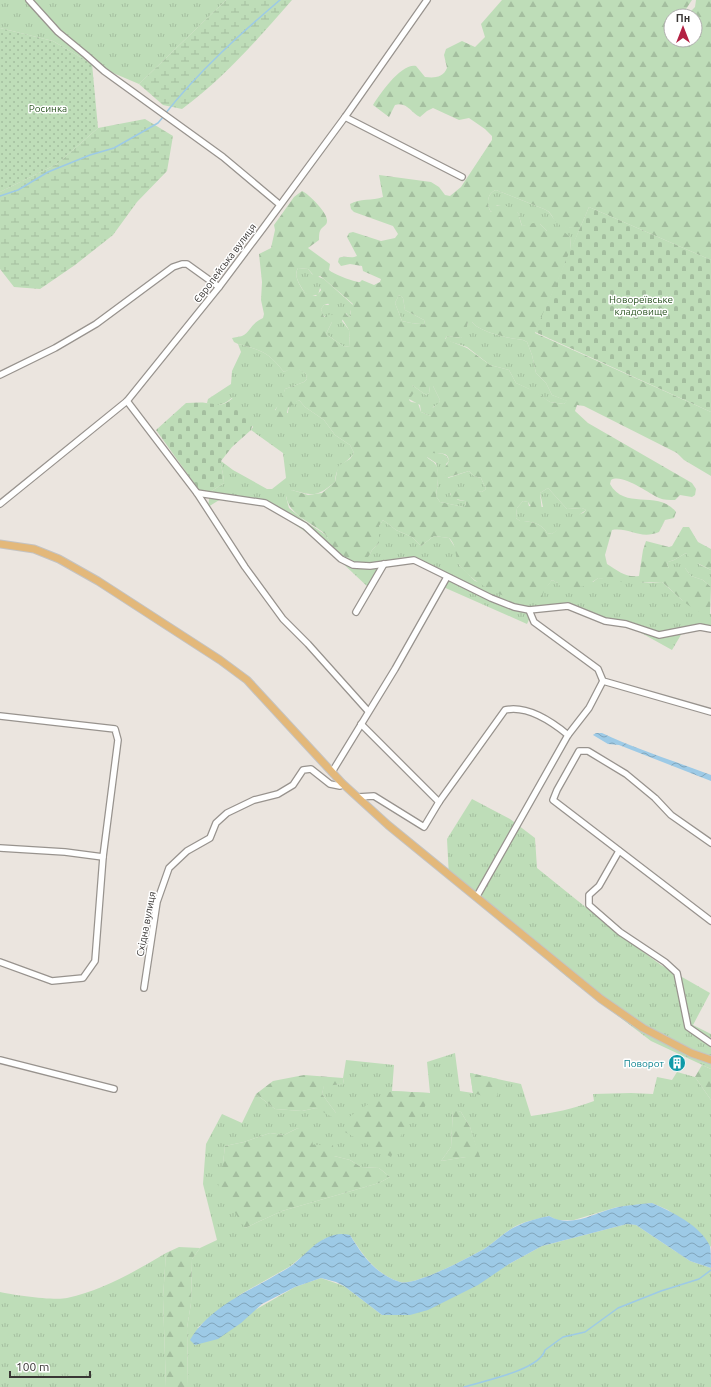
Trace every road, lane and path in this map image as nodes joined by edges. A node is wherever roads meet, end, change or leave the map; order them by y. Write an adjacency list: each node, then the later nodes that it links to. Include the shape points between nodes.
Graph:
1 (29, 0): 5 (street, via 67,40 104,71 223,157)
2 (427, 0): 3 (street, Європейська вулиця)
3 (344, 117): 4 (street); 5 (street, Європейська вулиця)
4 (462, 177)
5 (279, 204): 6 (street, Європейська вулиця)
6 (219, 287): 7 (street, via 187,264 173,267 96,324); 8 (street, Європейська вулиця)
7 (0, 375)
8 (127, 401): 9 (street); 10 (street, Європейська вулиця)
9 (197, 493): 12 (street, via 264,503 305,526 341,559 353,565); 18 (street, via 282,619)
10 (0, 504)
11 (0, 544): 23 (main road, via 34,549 59,559 98,581 220,660 247,680)
12 (384, 564): 13 (street, via 414,560); 15 (street)
13 (447, 577): 14 (street, via 491,598); 18 (street)
14 (529, 610): 16 (street, via 568,606 605,621 626,624 659,635 700,627); 17 (street, via 534,622 598,669)
15 (356, 612)
16 (711, 629)
17 (603, 681): 19 (street); 22 (street, via 589,708)
18 (368, 711): 21 (street)
19 (711, 712)
20 (0, 716): 30 (street, via 115,729 118,740)
21 (361, 724): 23 (street); 26 (street)
22 (568, 735): 26 (street, via 533,713 514,708 505,710); 31 (street)
23 (332, 772): 24 (main road)
24 (342, 783): 25 (main road); 34 (street, Східна вулиця, via 340,786 330,784 311,769 303,770 293,785 278,794 254,800 227,813 216,823 210,838 187,851 169,868 157,902)
25 (358, 797): 26 (street, via 374,796 424,827); 31 (main road, via 388,825)
26 (439, 802)
27 (711, 843): 29 (street, via 671,815 626,774 588,751 579,751 553,800)
28 (0, 848): 30 (street)
29 (619, 851): 32 (street); 35 (street, via 599,886 589,895 589,905 620,932 677,973 688,1027)
30 (103, 857): 33 (street, via 95,961 83,978 52,980)
31 (477, 896): 37 (main road, via 601,999 643,1028 690,1053)
32 (711, 921)
33 (0, 962)
34 (144, 988)
35 (711, 1043)
36 (0, 1060): 38 (street)
37 (711, 1060)
38 (114, 1089)

